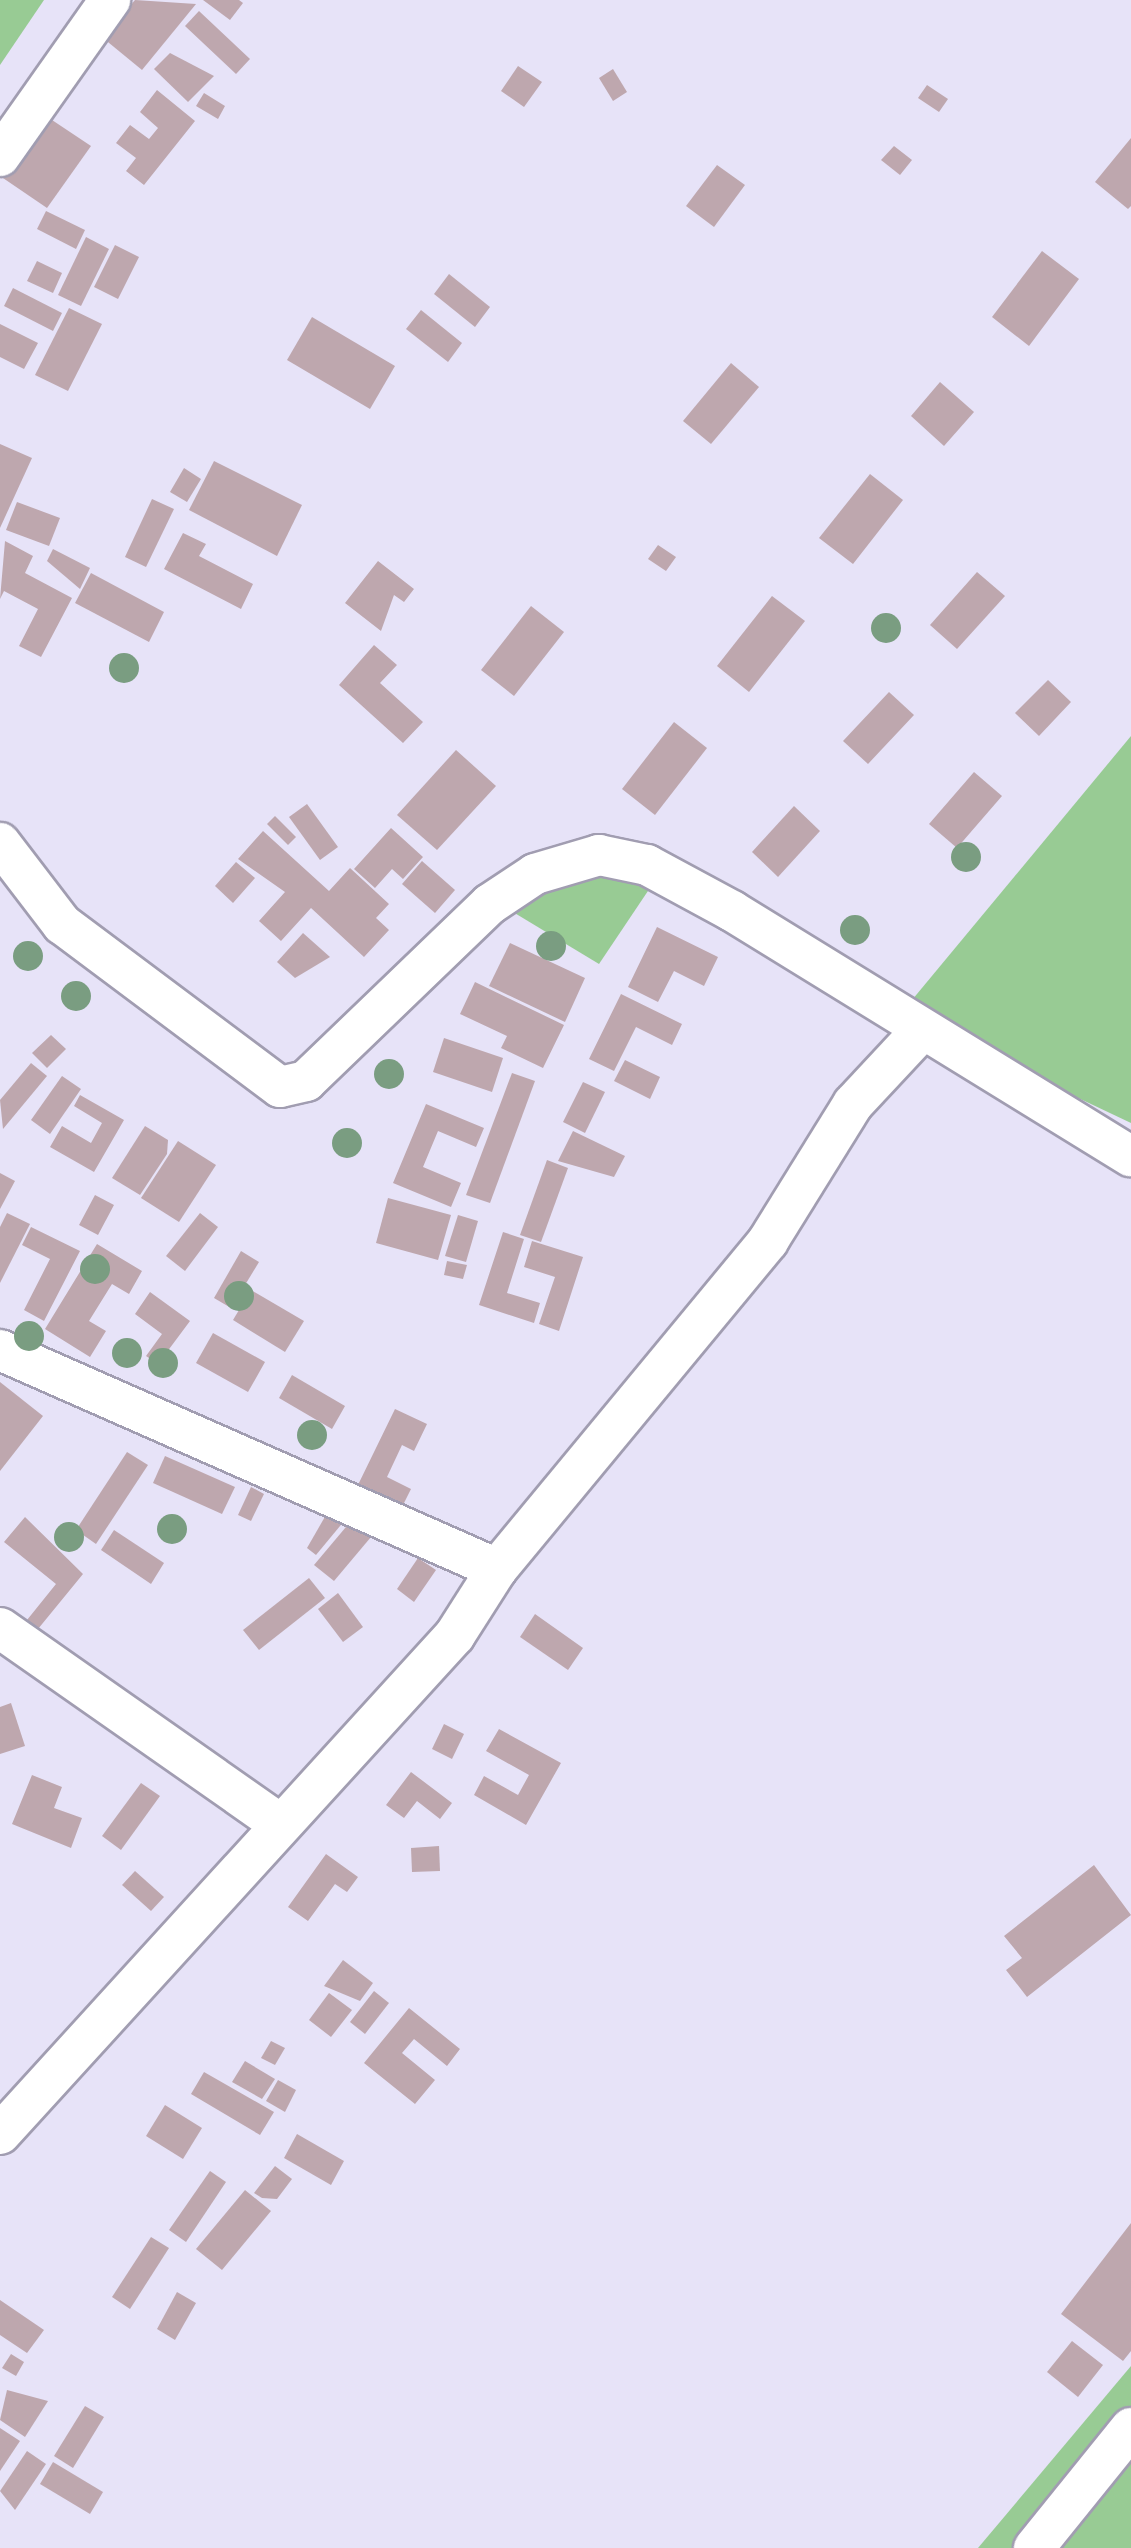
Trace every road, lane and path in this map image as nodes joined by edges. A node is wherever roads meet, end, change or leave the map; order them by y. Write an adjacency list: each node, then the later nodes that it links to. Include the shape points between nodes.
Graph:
1 (110, 0): 2 (street)
2 (0, 156)
3 (0, 843): 4 (street, via 62,924 288,1089 490,904 535,874 599,855 646,864)
4 (922, 1030): 5 (street, via 1018,1079); 7 (street, via 831,1134 768,1240)
5 (1131, 1156)
6 (0, 1350): 7 (street)
7 (496, 1569): 9 (street, via 455,1635)
8 (0, 1628): 9 (street)
9 (279, 1823): 10 (street)
10 (0, 2134)
11 (1131, 2428): 12 (street)
12 (1034, 2548)

